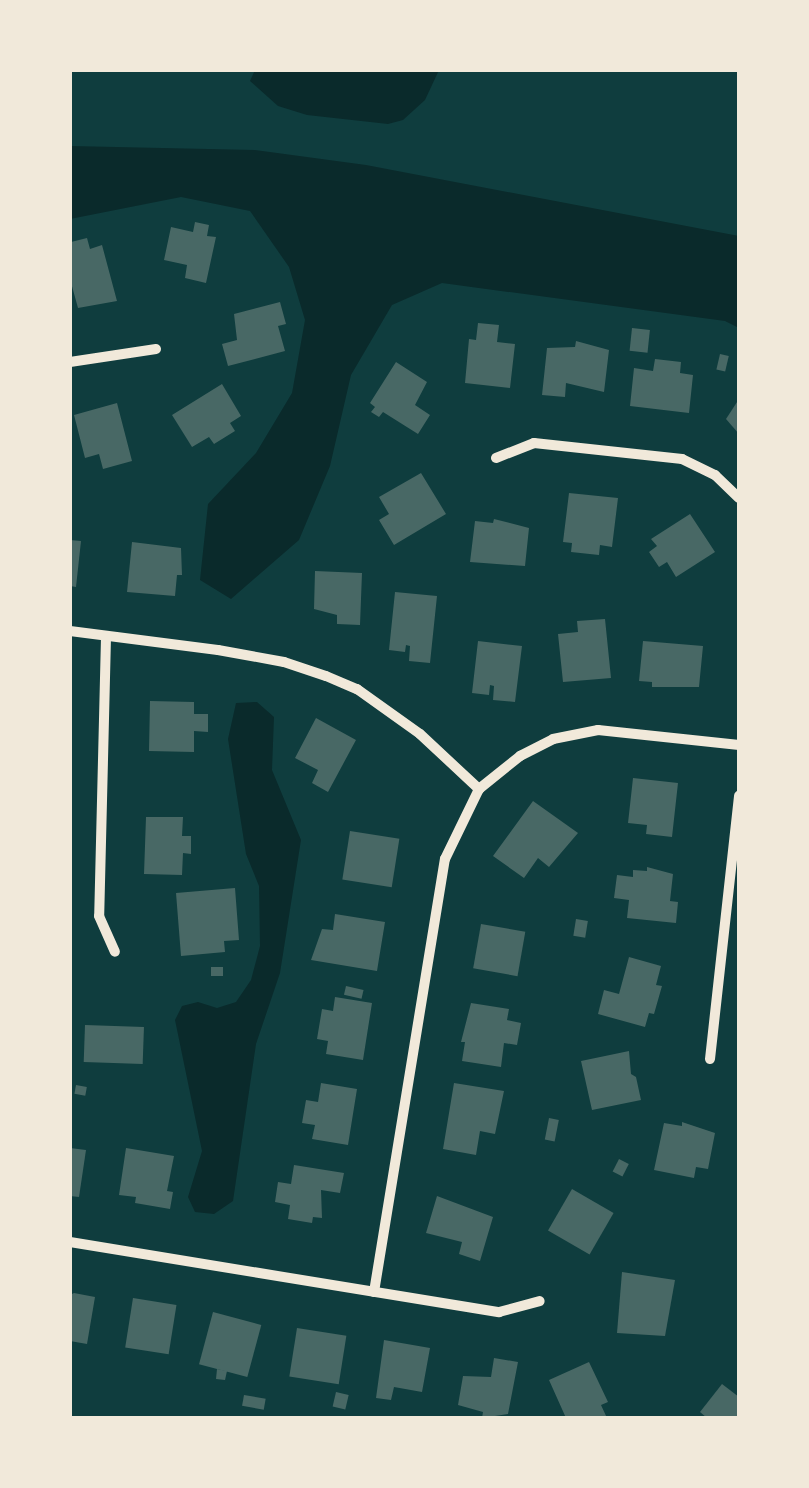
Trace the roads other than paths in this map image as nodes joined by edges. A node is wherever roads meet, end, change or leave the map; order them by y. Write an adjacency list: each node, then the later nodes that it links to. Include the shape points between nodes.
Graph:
1 (156, 349): 2 (street)
2 (70, 362)
3 (496, 458): 4 (street, via 534,443 682,459 715,475)
4 (739, 498)
5 (70, 631): 6 (street)
6 (106, 637): 8 (street, via 251,656 326,676 420,734); 10 (street, via 99,916)
7 (739, 745): 8 (street, via 584,732 520,756)
8 (479, 789): 13 (street, via 444,859)
9 (739, 796): 11 (street)
10 (116, 952)
11 (710, 1058)
12 (70, 1242): 13 (street)
13 (374, 1292): 14 (street, via 499,1312)
14 (540, 1301)

